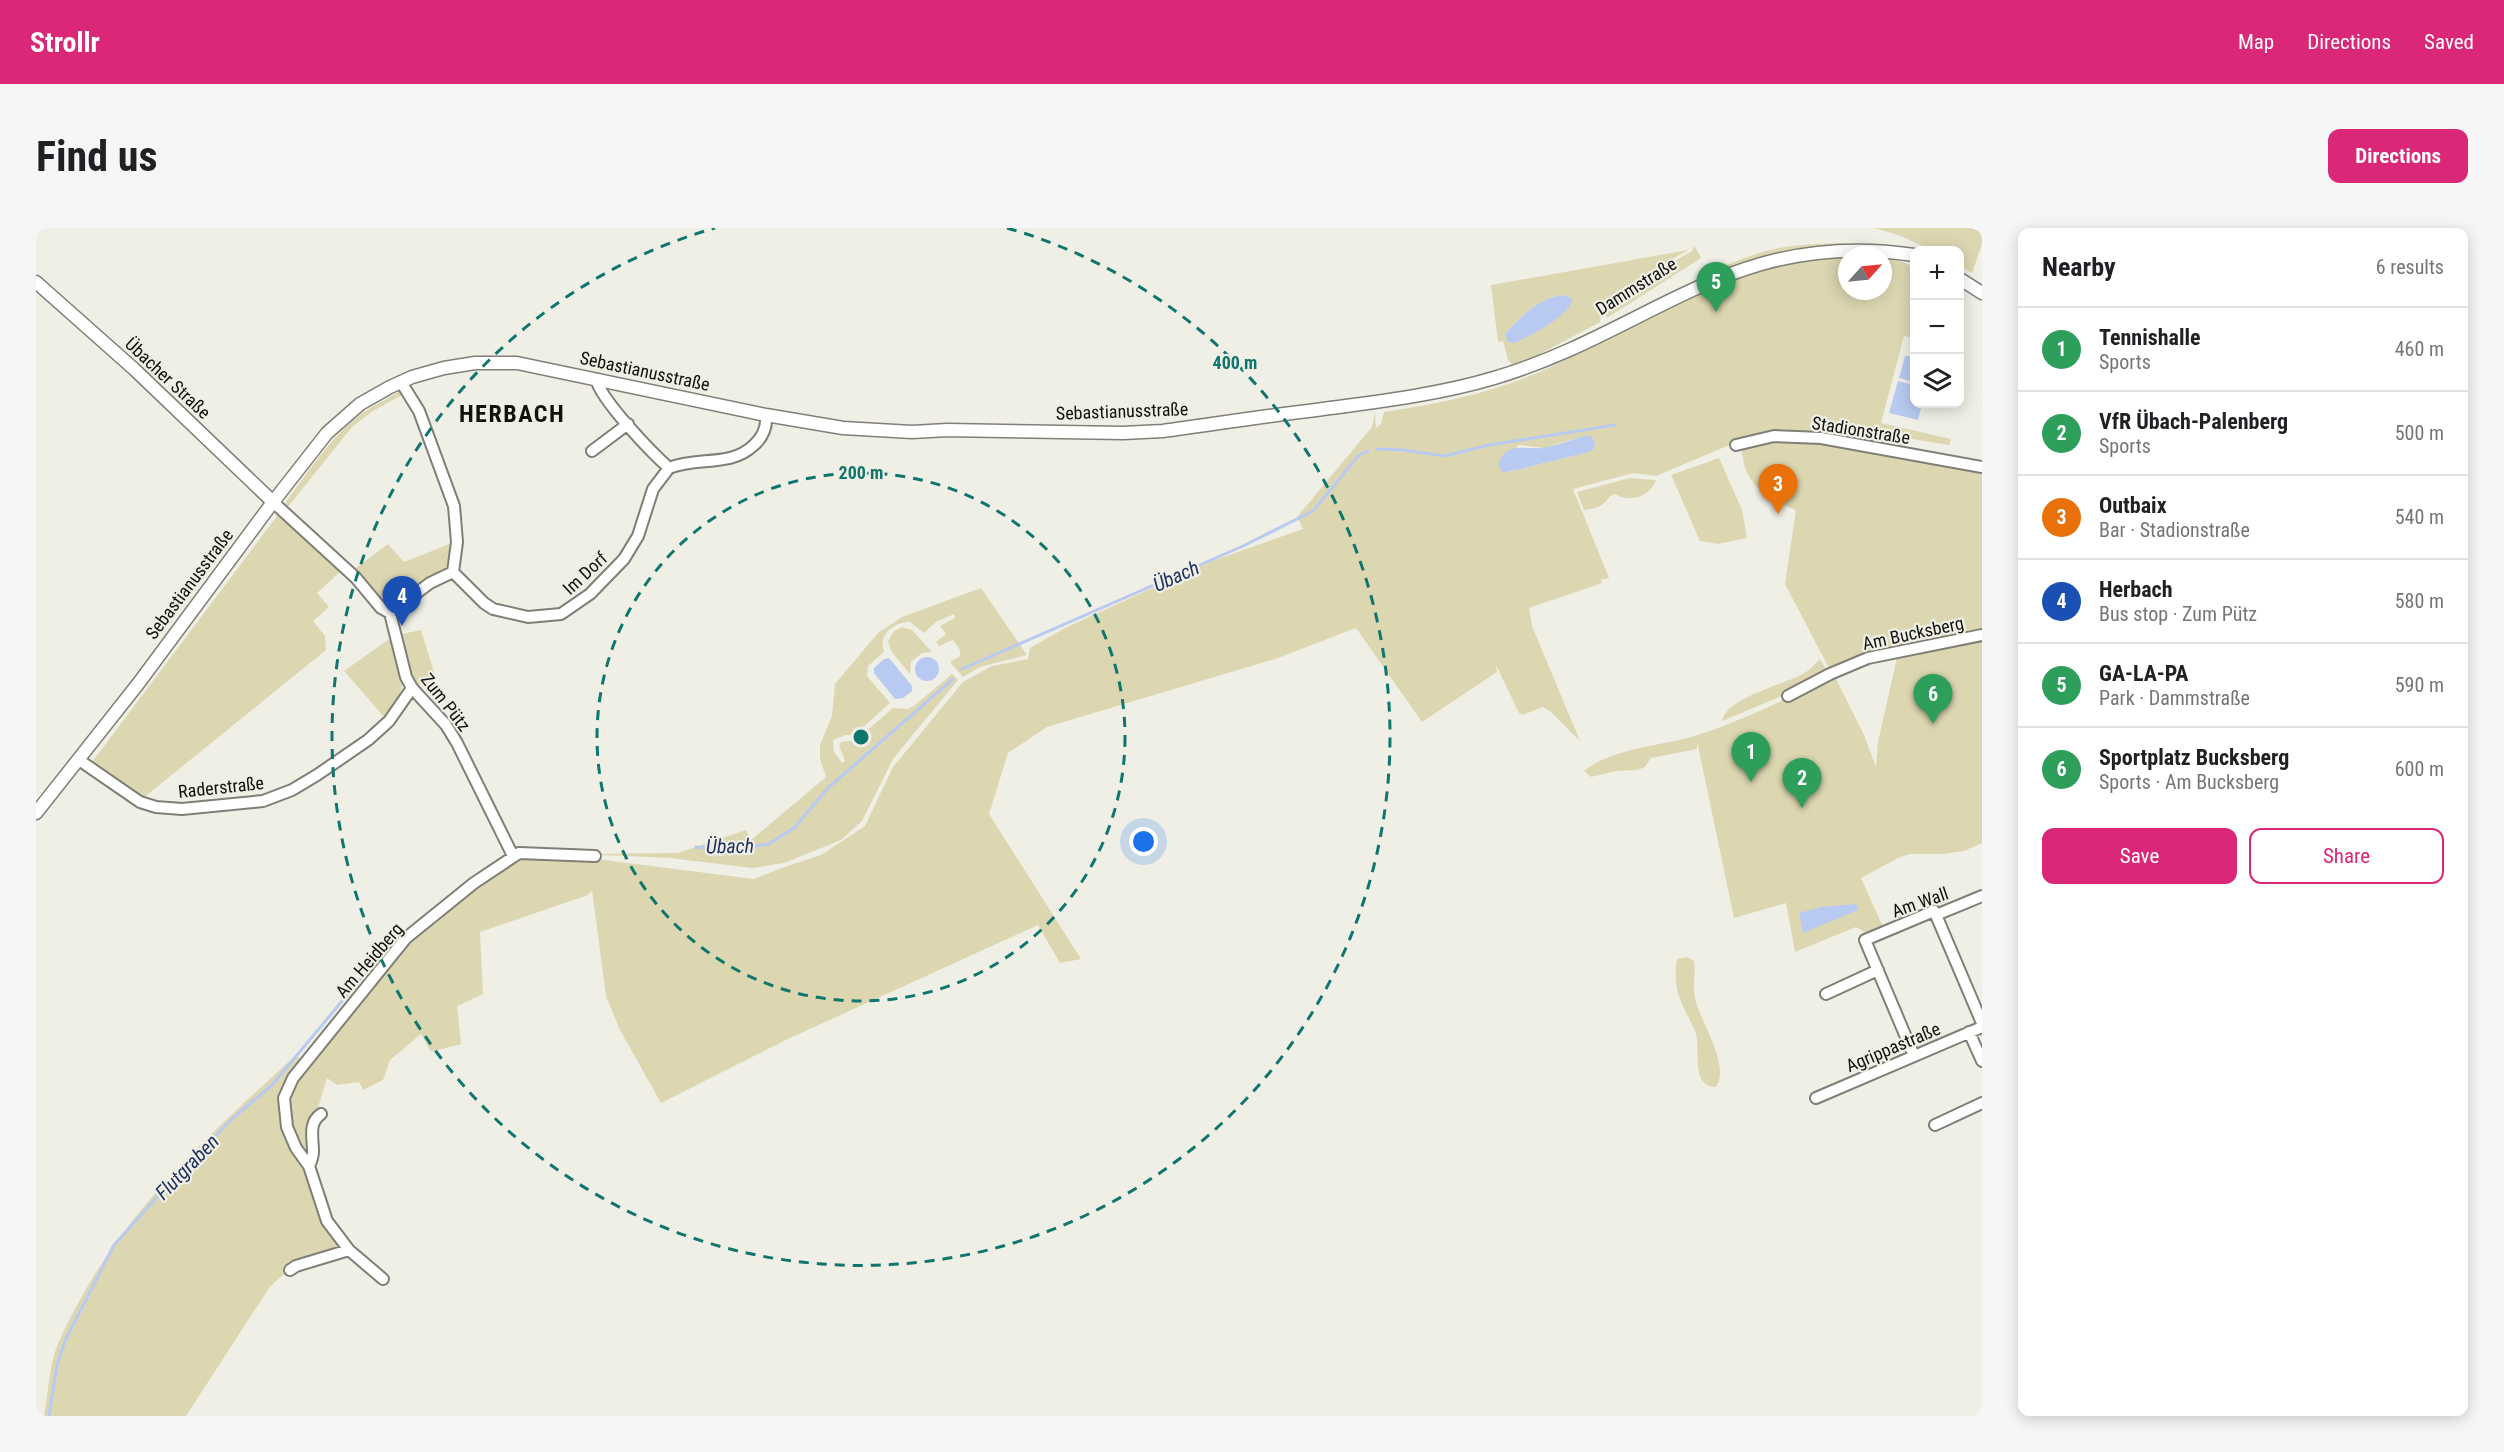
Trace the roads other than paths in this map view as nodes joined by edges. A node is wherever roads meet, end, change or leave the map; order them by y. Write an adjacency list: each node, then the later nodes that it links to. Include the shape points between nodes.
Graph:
1 (1861, 238): 2 (street)
2 (1910, 254)
3 (36, 282): 16 (street, Übacher Straße)
4 (1964, 282): 6 (street)
5 (1657, 293): 9 (street, Dammstraße, via 1539,361 1495,378)
6 (1982, 293)
7 (596, 379): 8 (street, Sebastianusstraße, via 496,362 444,368); 10 (street, Sebastianusstraße); 11 (street, via 598,387)
8 (401, 382): 16 (street, Sebastianusstraße, via 375,394 343,417); 17 (street, via 419,411 454,506 457,542)
9 (1449, 389): 10 (street, Sebastianusstraße, via 1123,433 912,432 843,428)
10 (766, 415): 15 (street, via 760,438 742,456)
11 (628, 424): 13 (street); 15 (street)
12 (1736, 445): 14 (street, Stadionstraße, via 1773,436 1821,438)
13 (592, 451)
14 (1982, 467)
15 (669, 468): 17 (street, Im Dorf, via 653,489 638,536 624,559 583,600 561,614 528,617 493,609)
16 (273, 502): 18 (street); 22 (street, Sebastianusstraße)
17 (453, 572): 18 (street, via 430,583)
18 (390, 613): 20 (street, Zum Pütz)
19 (1982, 635): 21 (street, Am Bucksberg, via 1869,658)
20 (412, 688): 22 (street, Raderstraße, via 368,740 309,780 263,801 182,809 156,807 140,802); 24 (street, Zum Pütz, via 457,743)
21 (1788, 696)
22 (79, 760): 23 (street, Sebastianusstraße)
23 (36, 813)
24 (513, 856): 25 (street); 38 (street, Am Heidberg, via 406,938 292,1078 284,1098 285,1119 291,1138)
25 (595, 856)
26 (1982, 896): 27 (street, Am Wall)
27 (1936, 915): 28 (street, Am Wall, via 1934,910 1865,940); 30 (street)
28 (1878, 970): 29 (street); 32 (street, Am Wall)
29 (1826, 994)
30 (1982, 1025): 31 (street, Agrippastraße)
31 (1970, 1032): 32 (street, Agrippastraße); 33 (street)
32 (1914, 1056): 34 (street, Agrippastraße)
33 (1982, 1061)
34 (1816, 1098)
35 (1982, 1103): 37 (street)
36 (321, 1114): 38 (street, via 312,1127)
37 (1935, 1125)
38 (309, 1166): 39 (street, via 327,1221)
39 (349, 1250): 40 (street); 41 (street)
40 (290, 1270)
41 (383, 1279)

